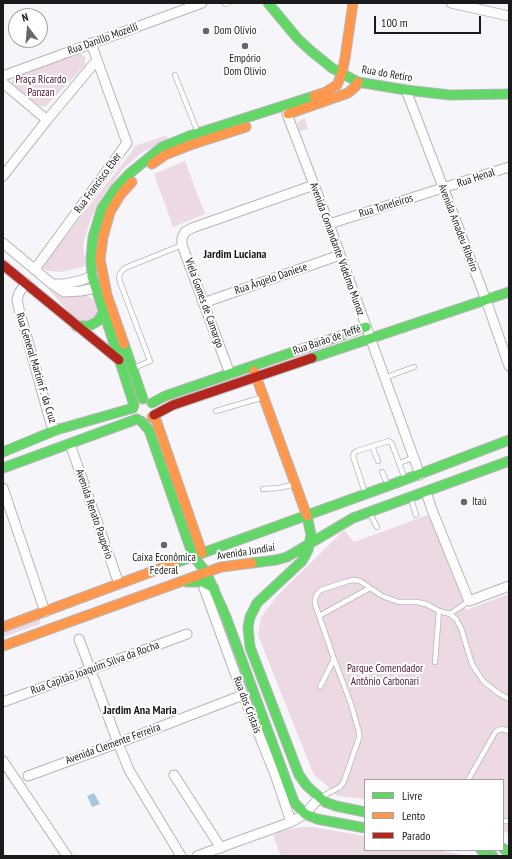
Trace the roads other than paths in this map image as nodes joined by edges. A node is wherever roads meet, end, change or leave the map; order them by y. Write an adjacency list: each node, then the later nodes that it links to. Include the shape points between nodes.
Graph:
1 (202, 3): 6 (street, Rua Danillo Mozelli)
2 (268, 3): 8 (main road, Rua do Retiro, via 298,39 332,68)
3 (353, 3): 8 (main road)
4 (451, 3): 5 (street)
5 (509, 16)
6 (91, 43): 7 (street, Rua Francisco Eber); 10 (street, Rua Danillo Mozelli)
7 (97, 60): 17 (street); 28 (street, Rua Francisco Eber, via 127,143)
8 (342, 73): 11 (main road, Rua do Retiro); 15 (main road, via 337,86)
9 (175, 75): 18 (lane)
10 (3, 76)
11 (358, 82): 13 (main road, Rua do Retiro); 16 (main road, via 348,93)
12 (3, 83): 17 (street)
13 (406, 90): 14 (main road, Rua do Retiro, via 450,95); 22 (street, Avenida Amadeu Ribeiro)
14 (509, 94)
15 (291, 104): 16 (main road); 18 (main road)
16 (286, 114): 21 (street, Avenida Comandante Videlmo Munoz); 46 (main road, via 165,155 135,180 110,212 103,237 101,273)
17 (47, 120): 20 (street)
18 (198, 133): 29 (main road, via 162,147 115,189 102,208 93,237)
19 (509, 167): 22 (street, Rua Henal)
20 (3, 176)
21 (314, 185): 23 (street, Avenida Comandante Videlmo Munoz); 25 (street, Viela Gomes de Camargo, via 185,232)
22 (443, 188): 23 (street, Rua Toneleiros); 34 (street, Avenida Amadeu Ribeiro)
23 (329, 224): 26 (street, Avenida Comandante Videlmo Munoz)
24 (3, 243): 28 (street)
25 (182, 245): 35 (street, Viela Gomes de Camargo); 46 (lane, via 124,268 119,276 150,361)
26 (340, 255): 35 (street, Rua Ângelo Daniese); 38 (street, Avenida Comandante Videlmo Munoz)
27 (3, 265): 30 (main road)
28 (35, 269): 31 (street)
29 (92, 276): 31 (street, via 71,283); 32 (main road)
30 (26, 283): 37 (main road); 57 (street, Rua General Martim F. da Cruz, via 17,300 51,424)
31 (52, 284): 32 (street, via 64,292)
32 (95, 288): 36 (main road)
33 (509, 292): 34 (main road, Rua Barão de Teffé)
34 (486, 300): 40 (main road, Rua Barão de Teffé); 43 (street, Avenida Amadeu Ribeiro)
35 (203, 303): 47 (street, Viela Gomes de Camargo)
36 (103, 313): 37 (main road, via 98,321 89,326); 42 (main road)
37 (76, 326): 42 (main road)
38 (366, 327): 39 (main road, Rua Barão de Teffé); 40 (street, Avenida Comandante Videlmo Munoz)
39 (354, 331): 41 (main road); 44 (main road, Rua Barão de Teffé)
40 (370, 338): 41 (main road, Rua Barão de Teffé); 49 (street, Avenida Comandante Videlmo Munoz)
41 (349, 345): 48 (main road, Rua Barão de Teffé)
42 (119, 360): 46 (main road)
43 (509, 366)
44 (252, 367): 47 (main road, Rua Barão de Teffé); 48 (main road)
45 (414, 367): 49 (lane)
46 (127, 370): 51 (main road); 53 (main road)
47 (230, 374): 52 (main road, Rua Barão de Teffé, via 165,396)
48 (256, 377): 50 (main road); 55 (main road, Rua Barão de Teffé, via 173,405)
49 (384, 378): 62 (street, Avenida Comandante Videlmo Munoz)
50 (264, 397): 54 (lane); 70 (main road)
51 (143, 399): 52 (main road); 53 (main road)
52 (152, 403): 55 (main road, via 155,409)
53 (133, 407): 56 (main road, via 133,414); 57 (main road)
54 (216, 411)
55 (153, 416): 56 (main road, via 147,421); 83 (main road)
56 (139, 420): 59 (main road); 84 (main road, via 149,430)
57 (56, 430): 59 (main road, via 67,438); 61 (main road)
58 (509, 440): 68 (main road, Avenida Jundiaí)
59 (70, 444): 66 (main road); 92 (street, Avenida Renato Paupério)
60 (372, 446): 63 (lane); 65 (lane, via 390,441); 75 (lane, via 357,451 353,456)
61 (3, 452)
62 (413, 458): 65 (lane); 68 (street, Avenida Comandante Videlmo Munoz)
63 (378, 461)
64 (509, 461): 74 (main road, Avenida Jundiaí)
65 (399, 463): 69 (lane)
66 (3, 468)
67 (382, 472): 71 (lane)
68 (420, 475): 69 (main road, Avenida Jundiaí)
69 (405, 480): 71 (main road, Avenida Jundiaí)
70 (295, 484): 73 (lane); 79 (main road)
71 (388, 486): 75 (main road, Avenida Jundiaí)
72 (3, 488): 99 (street)
73 (263, 489)
74 (426, 492): 76 (main road, Avenida Jundiaí); 97 (street)
75 (365, 494): 79 (main road, Avenida Jundiaí)
76 (411, 497): 77 (main road, Avenida Jundiaí); 78 (lane)
77 (369, 512): 80 (main road, Avenida Jundiaí); 81 (lane)
78 (416, 515)
79 (307, 516): 82 (main road, via 310,525); 83 (main road, Avenida Jundiaí)
80 (340, 526): 82 (main road, Avenida Jundiaí); 86 (main road)
81 (377, 527)
82 (309, 545): 85 (main road, Avenida Jundiaí); 86 (main road)
83 (202, 553): 84 (main road, Avenida Jundiaí)
84 (193, 556): 90 (main road); 92 (main road, Avenida Jundiaí)
85 (276, 560): 87 (main road, Avenida Jundiaí); 88 (lane)
86 (302, 561): 123 (main road, via 257,603 248,627 250,647 299,775)
87 (236, 565): 89 (lane, via 239,569); 90 (main road, Avenida Jundiaí)
88 (270, 567)
89 (254, 568)
90 (206, 572): 91 (main road, Avenida Jundiaí); 95 (main road)
91 (181, 582): 95 (main road, via 203,582); 106 (main road, Avenida Jundiaí)
92 (119, 584): 99 (main road, Avenida Jundiaí)
93 (509, 586): 97 (street)
94 (204, 588): 103 (street, Rua dos Cristais)
95 (214, 588): 102 (main road)
96 (370, 588): 98 (lane, via 399,602 426,604); 101 (lane); 101 (lane, via 354,580 321,590 315,599)
97 (469, 602): 100 (lane)
98 (439, 611): 100 (lane); 110 (lane)
99 (46, 612): 104 (main road, Avenida Jundiaí); 106 (main road, via 44,627)
100 (450, 614): 114 (lane, via 461,628 477,672 484,682)
101 (319, 616): 109 (lane)
102 (226, 617): 103 (street); 125 (main road, via 289,791 294,802)
103 (216, 621): 113 (street, Rua dos Cristais)
104 (3, 627)
105 (187, 634): 111 (street, Rua Capitão Joaquim Silva da Rocha)
106 (34, 635): 108 (main road, Avenida Jundiaí)
107 (79, 639): 111 (street)
108 (3, 646)
109 (334, 659): 112 (lane); 123 (lane, via 356,718 359,738 340,787)
110 (435, 662)
111 (90, 670): 115 (street, Rua Capitão Joaquim Silva da Rocha); 117 (street)
112 (320, 687)
113 (243, 695): 117 (street, Avenida Clemente Ferreira); 126 (street, Rua dos Cristais)
114 (509, 699)
115 (3, 702)
116 (509, 731): 122 (lane, via 496,731)
117 (118, 743): 121 (street, Avenida Clemente Ferreira); 131 (street, via 129,770)
118 (3, 761): 119 (street)
119 (7, 774): 130 (street)
120 (174, 775): 128 (street)
121 (28, 776)
122 (469, 779)
123 (319, 798): 124 (main road, via 336,806); 125 (street)
124 (364, 812)
125 (306, 814): 126 (street); 127 (main road, via 317,819)
126 (291, 822): 128 (street)
127 (364, 828)
128 (221, 848): 132 (street)
129 (483, 851): 133 (main road)
130 (67, 856)
131 (181, 856)
132 (197, 856)
133 (494, 856)

